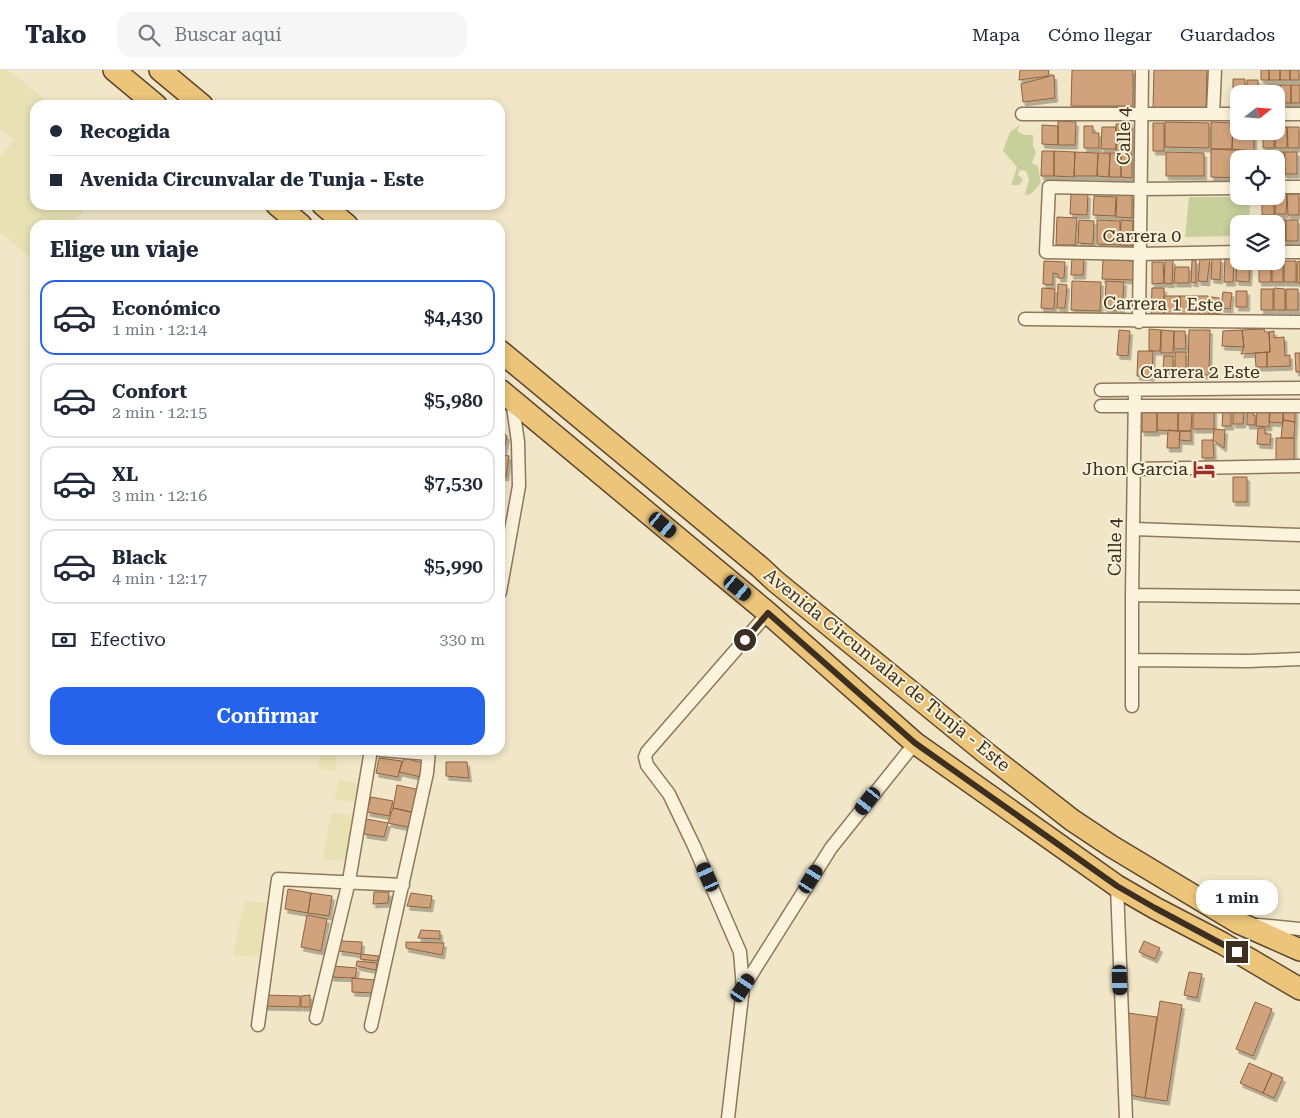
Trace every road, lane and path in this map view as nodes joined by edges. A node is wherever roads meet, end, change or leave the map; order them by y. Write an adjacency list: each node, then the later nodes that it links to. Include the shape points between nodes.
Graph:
1 (114, 70): 5 (highway)
2 (160, 70): 6 (highway)
3 (1142, 70): 8 (street, Calle 4)
4 (1214, 70): 9 (street)
5 (150, 100)
6 (196, 100)
7 (1022, 114): 8 (street)
8 (1142, 114): 9 (street); 16 (street, Calle 4)
9 (1213, 114): 10 (street)
10 (1230, 114)
11 (1285, 114): 12 (street)
12 (1300, 114)
13 (1300, 187): 15 (street)
14 (1230, 188): 16 (street)
15 (1285, 188)
16 (1141, 189): 24 (street, Calle 4); 24 (street, Carrera 0, via 1049,187 1046,252)
17 (283, 210): 19 (highway)
18 (329, 210): 20 (highway)
19 (295, 220)
20 (341, 220)
21 (1230, 252): 24 (street, Carrera 0)
22 (1285, 252): 23 (street)
23 (1300, 252)
24 (1140, 254): 26 (street, Calle 4)
25 (1025, 319): 26 (street, Carrera 1 Este)
26 (1139, 322): 27 (street, Carrera 1 Este)
27 (1300, 322)
28 (505, 356): 53 (highway, Avenida Circunvalar de Tunja - Este, via 775,581 1072,820)
29 (1300, 388): 31 (street, Carrera 2 Este)
30 (1101, 390): 31 (street, Carrera 2 Este)
31 (1135, 390): 34 (street, Calle 4)
32 (506, 395): 40 (street, via 518,442 519,486); 43 (highway, Avenida Circunvalar de Tunja - Este)
33 (1101, 406): 34 (street, Carrera 2 Este)
34 (1134, 406): 35 (street, Carrera 2 Este); 37 (street, Calle 4)
35 (1300, 406)
36 (1300, 466): 37 (street)
37 (1135, 468): 38 (street, Calle 4)
38 (1134, 529): 39 (street); 41 (street, Calle 4)
39 (1300, 534)
40 (505, 564)
41 (1132, 595): 42 (street); 45 (street, Calle 4)
42 (1300, 597)
43 (768, 613): 47 (highway, Avenida Circunvalar de Tunja - Este); 56 (street, via 645,758 670,794 740,952)
44 (1300, 659): 45 (street)
45 (1132, 660): 46 (street, Calle 4)
46 (1132, 706)
47 (915, 743): 52 (highway, Avenida Circunvalar de Tunja - Este); 56 (street, via 831,848)
48 (370, 755): 50 (street)
49 (429, 755): 51 (street)
50 (349, 882): 51 (street); 58 (street); 59 (street, via 278,879)
51 (403, 885): 60 (street)
52 (1117, 886): 57 (highway, Avenida Circunvalar de Tunja - Este); 62 (street)
53 (1239, 923): 54 (street); 55 (highway, Avenida Circunvalar de Tunja - Este)
54 (1295, 929)
55 (1300, 950)
56 (743, 988): 61 (street)
57 (1300, 989)
58 (316, 1018)
59 (258, 1025)
60 (370, 1026)
61 (728, 1118)
62 (1126, 1118)

